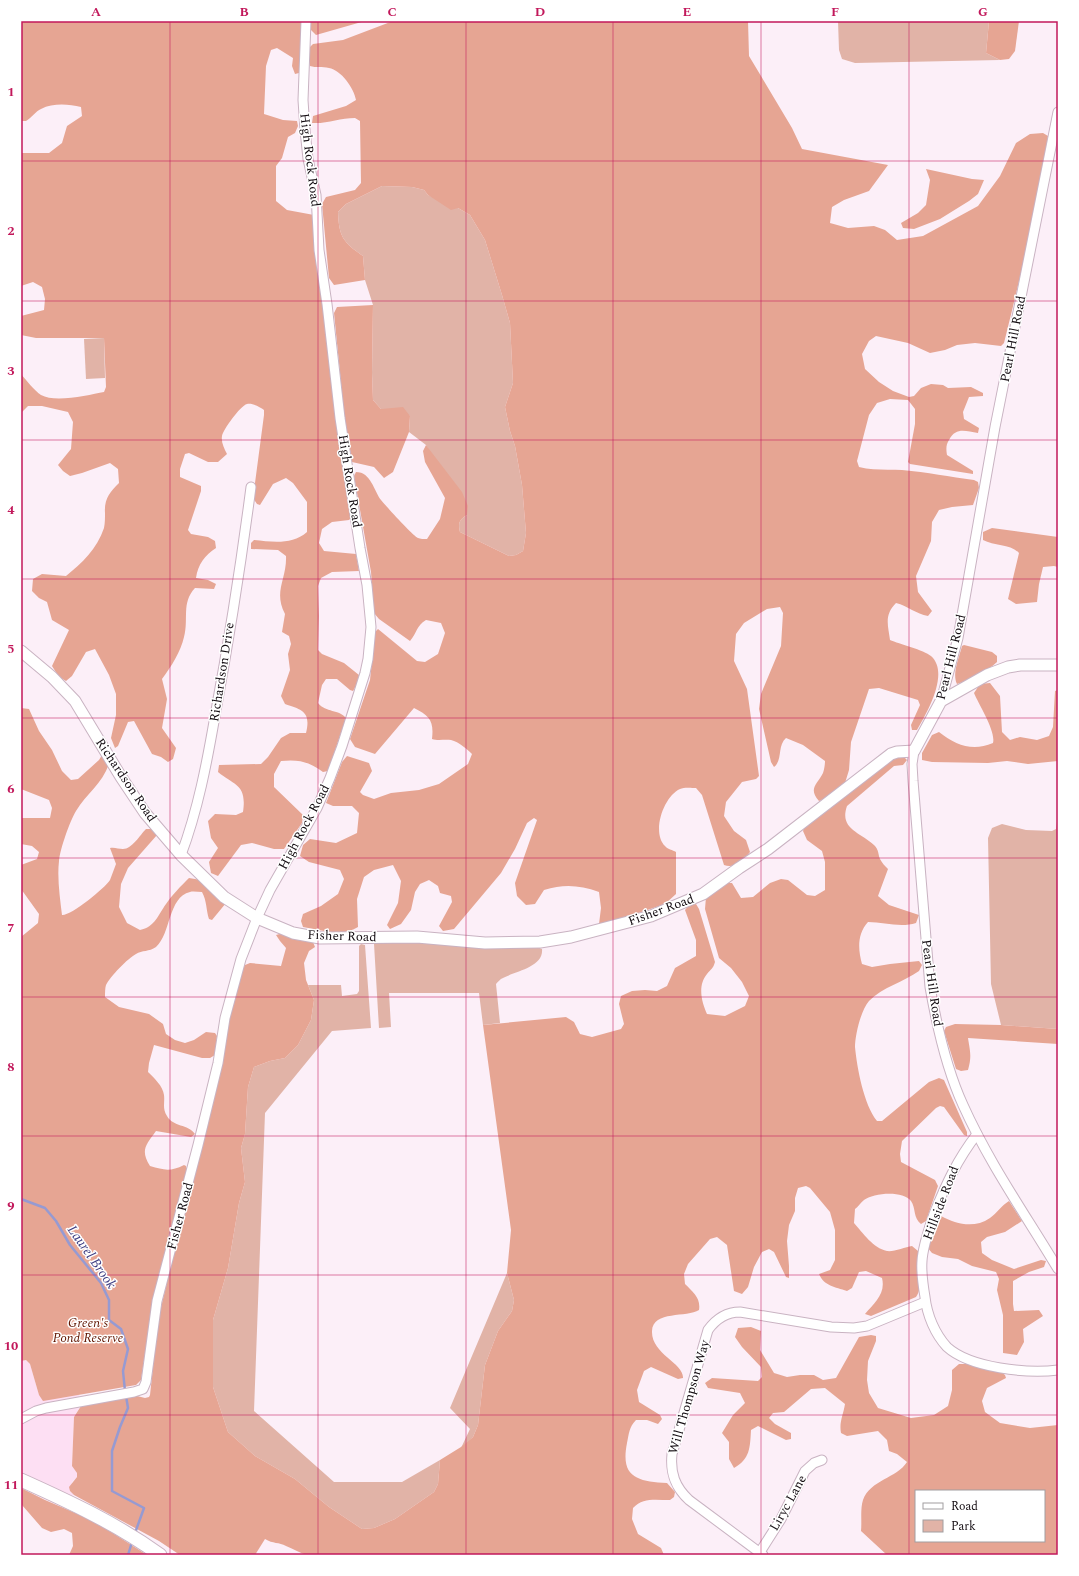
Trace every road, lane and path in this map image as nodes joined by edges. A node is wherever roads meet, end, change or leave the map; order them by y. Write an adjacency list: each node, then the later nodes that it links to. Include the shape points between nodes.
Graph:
1 (306, 21): 9 (street, High Rock Road, via 303,100 306,142 316,195 319,250 340,418 366,578 371,627 366,668 330,778 317,808)
2 (1058, 112): 6 (street, Pearl Hill Road, via 995,426 958,638)
3 (250, 487): 8 (street, Richardson Drive, via 209,753)
4 (21, 651): 8 (street, Richardson Road, via 75,701 145,813)
5 (1058, 664): 6 (street, via 1008,667 987,675)
6 (941, 701): 7 (street, Pearl Hill Road)
7 (914, 751): 9 (street, Fisher Road, via 891,754 768,849 703,894 651,916 620,925 540,942 491,943 417,937 320,938 293,933); 10 (street, Pearl Hill Road, via 913,781 926,943 935,1016 962,1104)
8 (181, 854): 9 (street, Richardson Road, via 224,897)
9 (257, 918): 14 (street, Fisher Road, via 247,941 225,1018 218,1063 157,1301 143,1389 46,1408)
10 (977, 1134): 11 (street, Pearl Hill Road); 12 (street, Hillside Road, via 955,1166 928,1230 922,1260)
11 (1058, 1269)
12 (925, 1302): 13 (street, Hillside Road, via 939,1336 962,1357 1013,1370); 17 (street, Will Thompson Way, via 860,1328 839,1328 740,1312 724,1315 708,1330 672,1454 672,1472 680,1492 688,1500)
13 (1058, 1370)
14 (21, 1419)
15 (822, 1460): 17 (street, Liryc Lane, via 805,1471)
16 (21, 1480): 18 (main road, via 79,1506)
17 (762, 1554)
18 (160, 1555)

